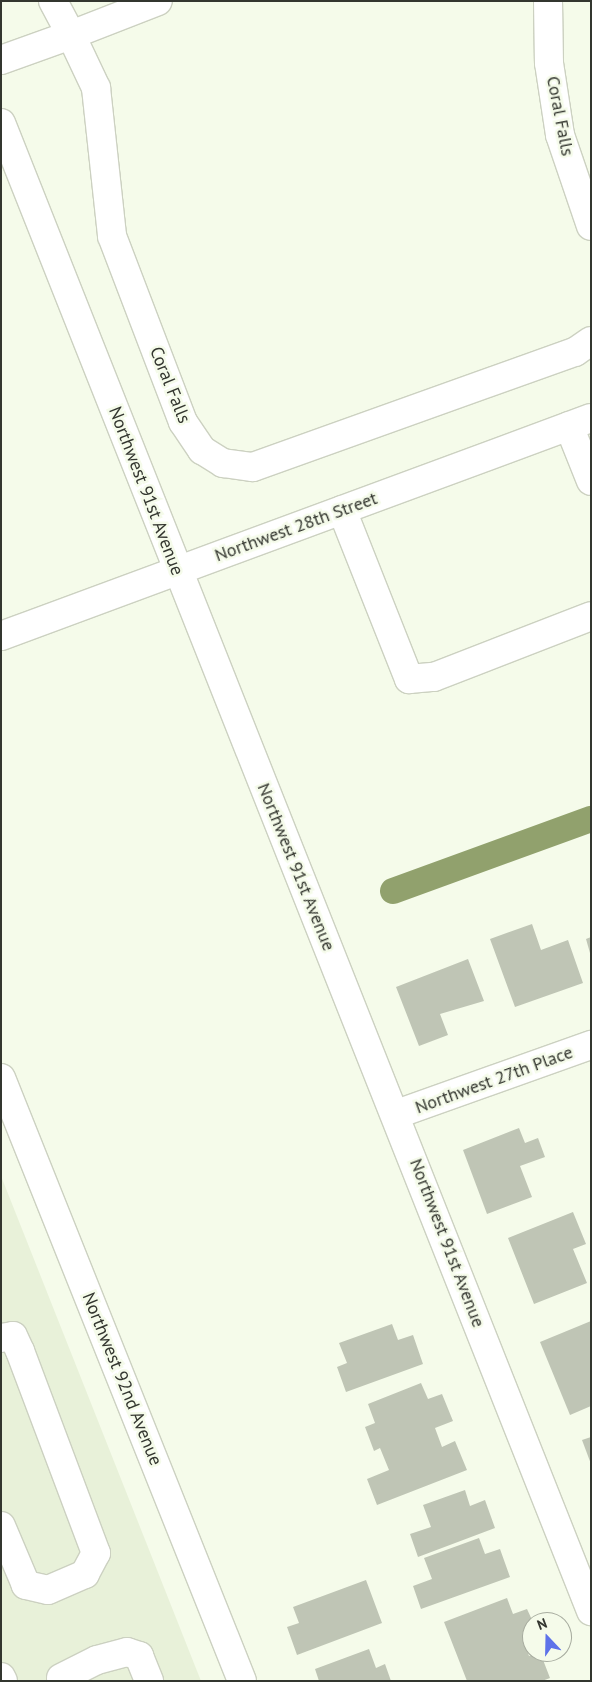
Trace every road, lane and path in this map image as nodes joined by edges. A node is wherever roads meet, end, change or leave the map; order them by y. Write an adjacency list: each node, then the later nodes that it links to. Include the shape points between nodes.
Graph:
1 (53, 1): 4 (street, Coral Falls)
2 (158, 1): 4 (street)
3 (548, 1): 7 (street, Coral Falls, via 550,63 560,135)
4 (71, 35): 5 (street); 8 (street, Coral Falls, via 96,88 112,236 183,422 202,450 223,463 253,467 576,352)
5 (1, 60)
6 (1, 123): 12 (street, Northwest 91st Avenue)
7 (591, 226)
8 (591, 341)
9 (580, 422): 10 (street); 11 (street, Northwest 28th Street)
10 (591, 482)
11 (342, 510): 12 (street, Northwest 28th Street); 13 (street, via 409,679 434,676)
12 (177, 572): 14 (street, Northwest 28th Street); 17 (street, Northwest 91st Avenue)
13 (591, 616)
14 (1, 636)
15 (591, 1045): 17 (street, Northwest 27th Place)
16 (1, 1078): 25 (street, Northwest 92nd Avenue)
17 (396, 1114): 20 (street, Northwest 91st Avenue)
18 (1, 1338): 19 (street, via 13,1336 20,1351 96,1552 85,1574 48,1590 26,1585)
19 (1, 1526)
20 (591, 1611)
21 (144, 1668): 23 (street, via 127,1652 97,1660)
22 (1, 1677): 24 (street)
23 (59, 1680)
24 (3, 1681)
25 (242, 1681)

